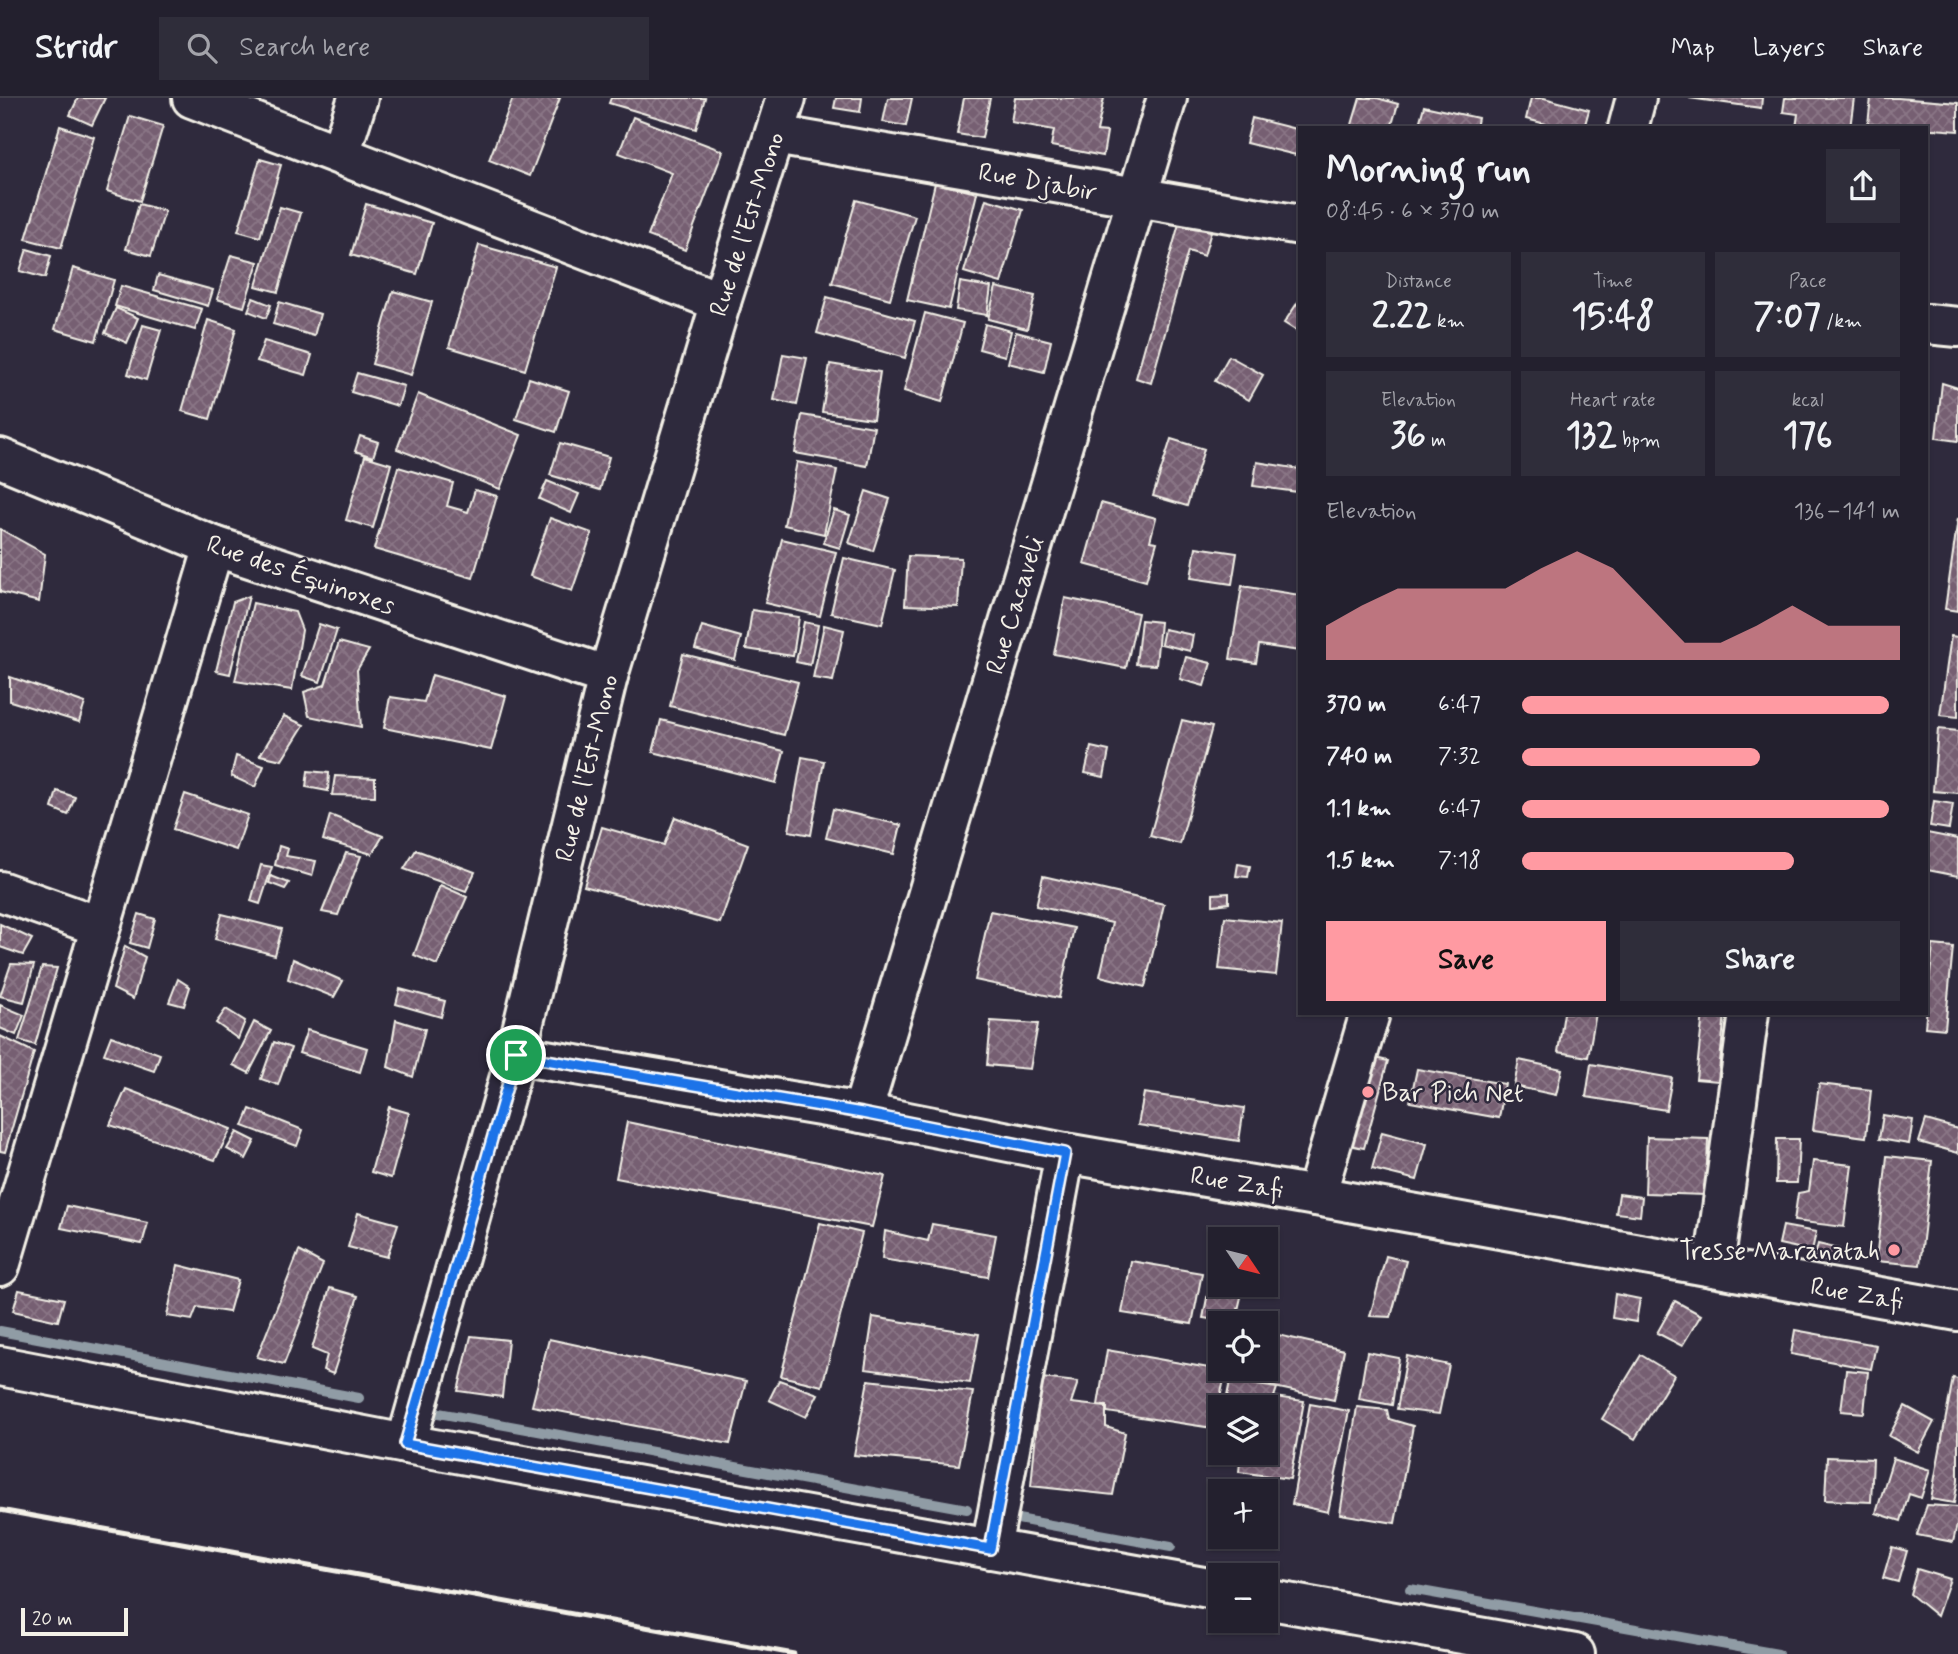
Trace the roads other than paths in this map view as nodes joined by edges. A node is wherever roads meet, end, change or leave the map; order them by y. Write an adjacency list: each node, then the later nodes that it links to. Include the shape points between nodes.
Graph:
1 (192, 98): 8 (street)
2 (358, 98): 8 (street)
3 (786, 98): 7 (street, Rue de l'Est-Mono)
4 (1167, 98): 9 (street, Rue Cacaveli)
5 (1636, 98): 6 (street)
6 (1629, 126)
7 (775, 135): 9 (street, Rue Djabir); 11 (street, Rue de l'Est-Mono)
8 (340, 154): 11 (street)
9 (1136, 198): 10 (street, Rue Djabir); 22 (street, Rue Cacaveli)
10 (1298, 225)
11 (720, 302): 16 (street, Rue de l'Est-Mono)
12 (1928, 324): 13 (street)
13 (1958, 327)
14 (0, 458): 15 (street, Rue des Équinoxes)
15 (214, 545): 16 (street, Rue des Équinoxes); 18 (street)
16 (608, 676): 21 (street, Rue de l'Est-Mono)
17 (0, 891): 18 (street)
18 (99, 926): 25 (street)
19 (1369, 1015): 24 (street)
20 (1749, 1015): 26 (street)
21 (516, 1055): 22 (street, Rue Zafi); 29 (street, Rue de l'Est-Mono)
22 (862, 1113): 23 (street, Rue Zafi)
23 (1065, 1153): 24 (street, Rue Zafi); 30 (street)
24 (1316, 1196): 26 (street, Rue Zafi)
25 (0, 1266)
26 (1714, 1268): 27 (street, Rue Zafi)
27 (1958, 1311)
28 (0, 1366): 29 (street)
29 (405, 1444): 30 (street)
30 (990, 1549): 31 (street)
31 (1208, 1588)
32 (1278, 1601): 33 (street)
33 (1575, 1654)

